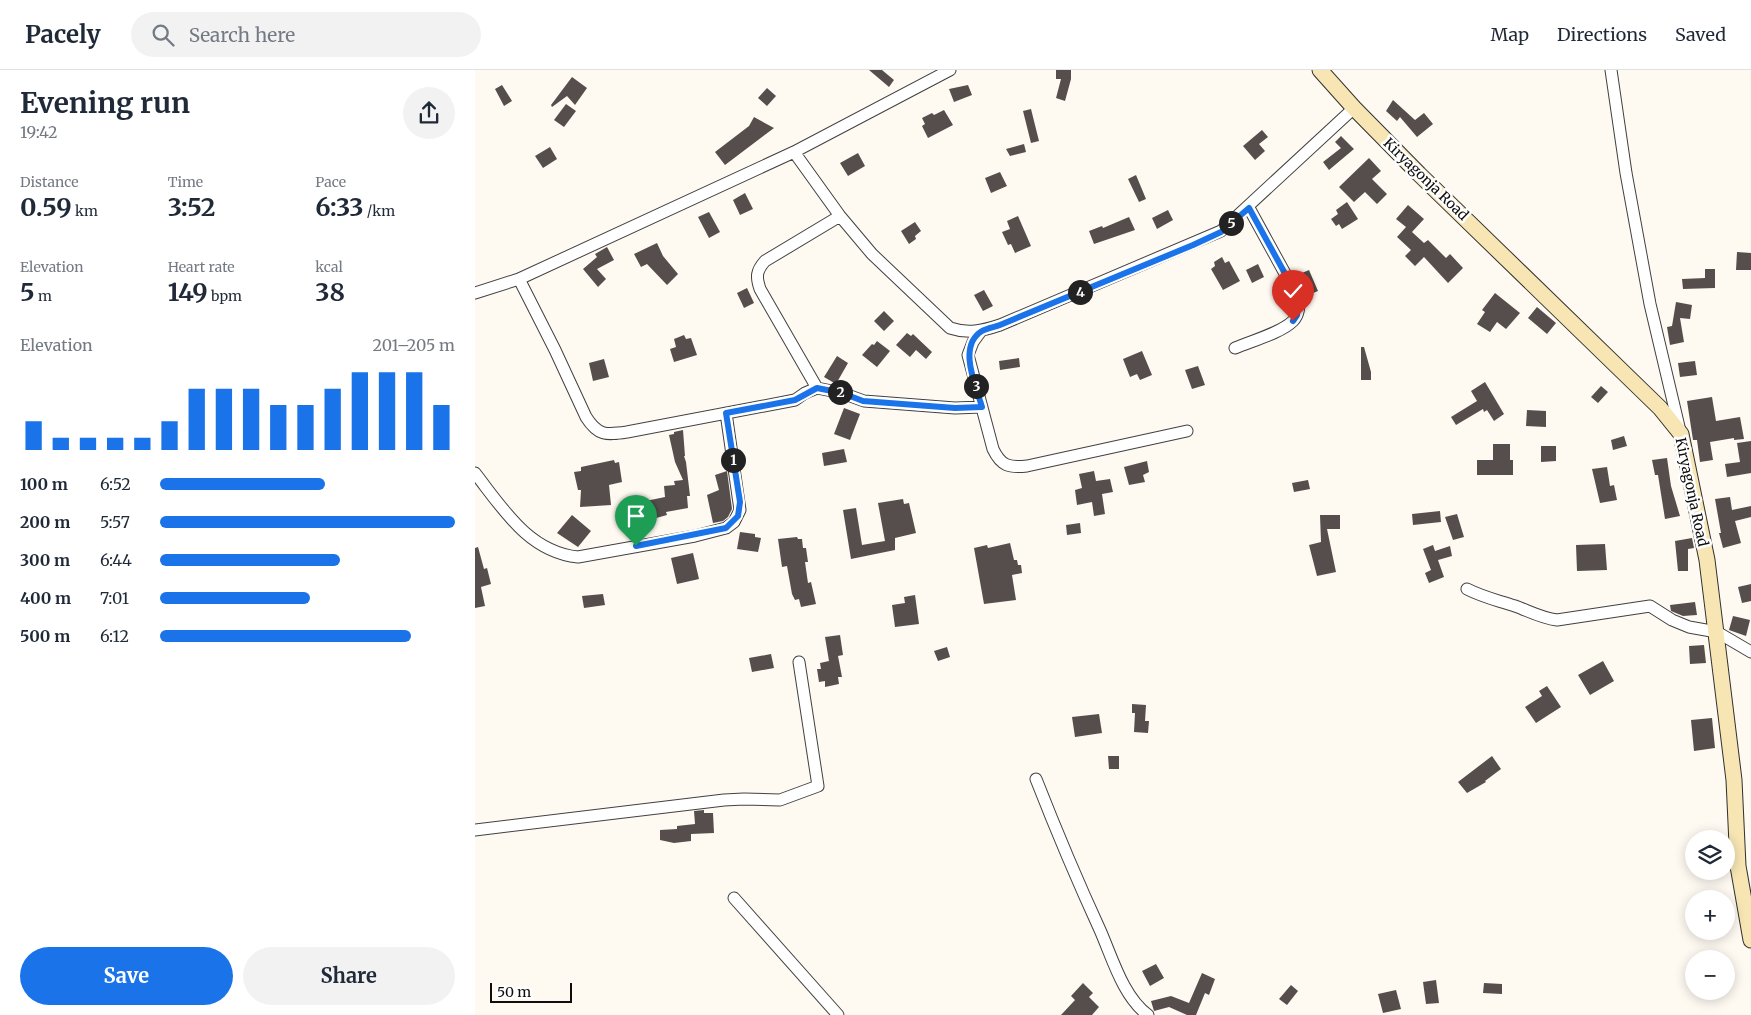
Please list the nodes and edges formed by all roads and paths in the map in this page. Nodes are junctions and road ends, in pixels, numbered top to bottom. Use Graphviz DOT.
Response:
graph roads {
  1 [pos="950,70"];
  2 [pos="1320,70"];
  3 [pos="1611,70"];
  4 [pos="1354,108"];
  5 [pos="794,152"];
  6 [pos="1249,208"];
  7 [pos="840,216"];
  8 [pos="519,279"];
  9 [pos="475,293"];
  10 [pos="981,331"];
  11 [pos="1235,348"];
  12 [pos="817,388"];
  13 [pos="982,407"];
  14 [pos="726,413"];
  15 [pos="1187,431"];
  16 [pos="1681,434"];
  17 [pos="475,473"];
  18 [pos="1467,589"];
  19 [pos="1717,632"];
  20 [pos="1751,652"];
  21 [pos="799,662"];
  22 [pos="1036,779"];
  23 [pos="475,830"];
  24 [pos="734,898"];
  25 [pos="1751,940"];
  26 [pos="1144,1013"];
  27 [pos="838,1015"];
  1 -- 5 [label="street"];
  2 -- 4 [label="street, Kiryagonja Road"];
  3 -- 16 [label="street"];
  4 -- 6 [label="street"];
  4 -- 16 [label="street, Kiryagonja Road"];
  5 -- 7 [label="street"];
  5 -- 8 [label="street"];
  6 -- 10 [label="street"];
  6 -- 11 [label="street"];
  7 -- 10 [label="street"];
  7 -- 12 [label="street"];
  8 -- 9 [label="street"];
  8 -- 14 [label="street"];
  10 -- 13 [label="street"];
  12 -- 13 [label="street"];
  12 -- 14 [label="street"];
  13 -- 15 [label="street"];
  14 -- 17 [label="street"];
  16 -- 19 [label="street, Kiryagonja Road"];
  18 -- 19 [label="street"];
  19 -- 20 [label="street"];
  19 -- 25 [label="street, Kiryagonja Road"];
  21 -- 23 [label="street"];
  22 -- 26 [label="street"];
  24 -- 27 [label="street"];
}
